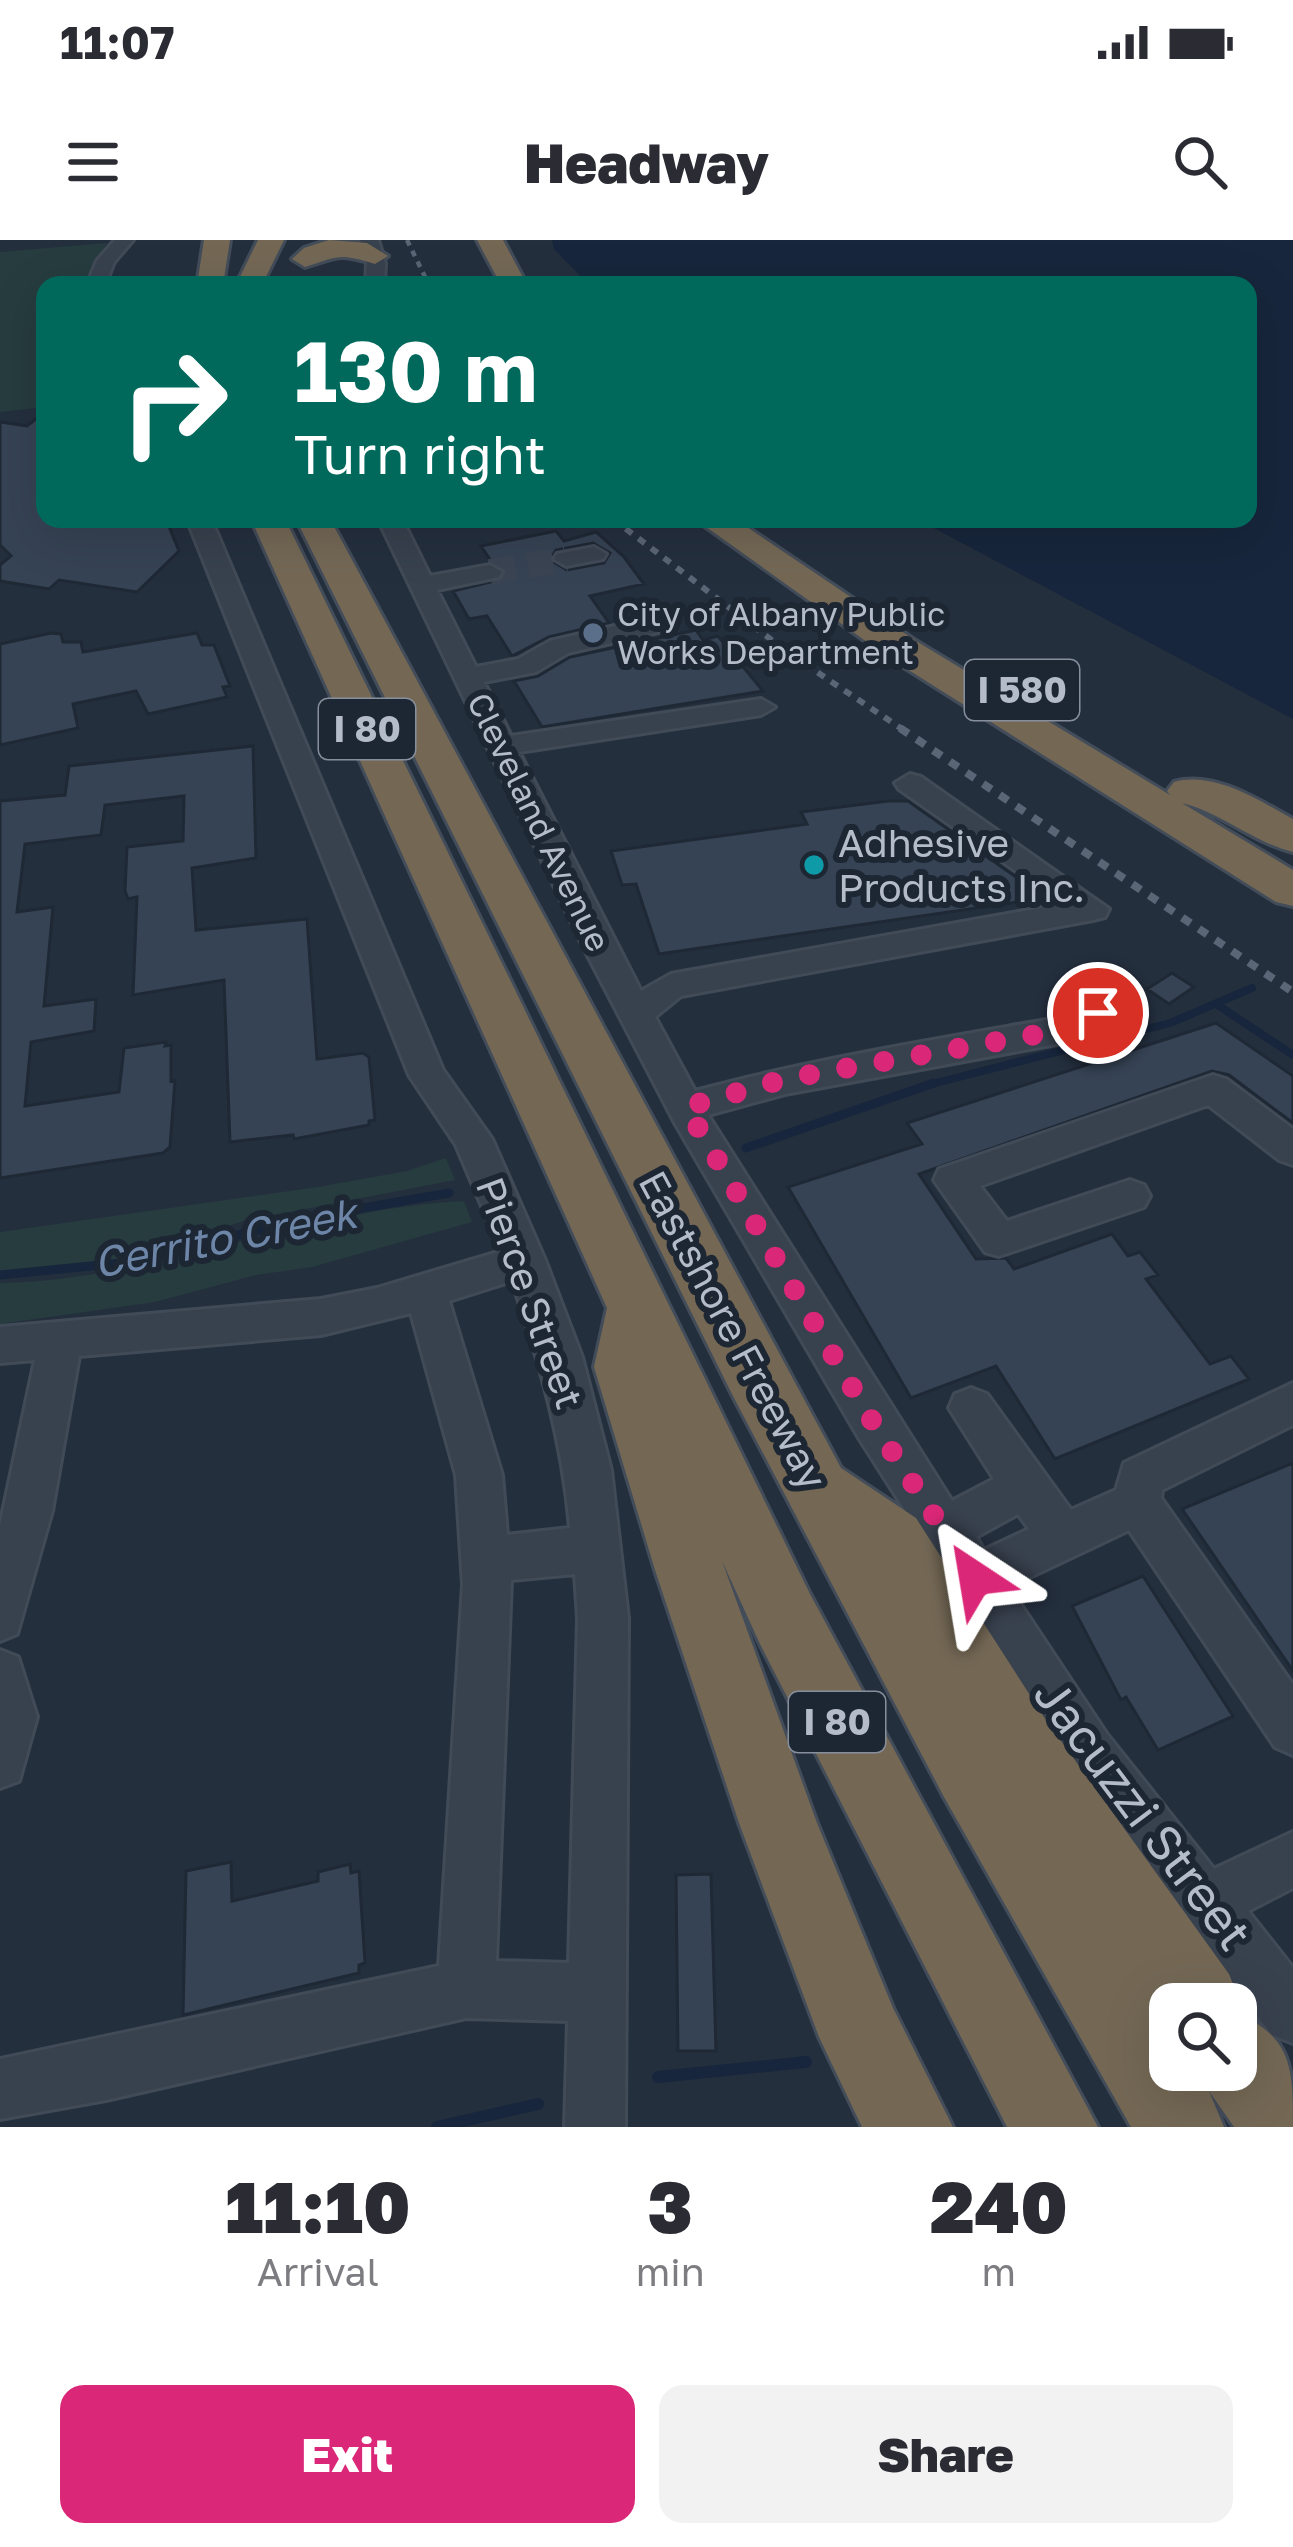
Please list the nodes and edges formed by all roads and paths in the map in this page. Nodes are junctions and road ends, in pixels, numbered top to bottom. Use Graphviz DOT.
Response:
graph roads {
  1 [pos="124,240"];
  2 [pos="217,240"];
  3 [pos="233,240"];
  4 [pos="271,240"];
  5 [pos="334,240"];
  6 [pos="477,244"];
  7 [pos="372,248"];
  8 [pos="301,272"];
  9 [pos="100,276"];
  10 [pos="212,276"];
  11 [pos="215,276"];
  12 [pos="253,276"];
  13 [pos="482,276"];
  14 [pos="506,276"];
  15 [pos="203,528"];
  16 [pos="308,528"];
  17 [pos="308,528"];
  18 [pos="394,528"];
  19 [pos="725,528"];
  20 [pos="769,528"];
  21 [pos="404,549"];
  22 [pos="594,554"];
  23 [pos="566,559"];
  24 [pos="422,585"];
  25 [pos="662,623"];
  26 [pos="468,677"];
  27 [pos="760,707"];
  28 [pos="501,746"];
  29 [pos="910,783"];
  30 [pos="1189,791"];
  31 [pos="1293,838"];
  32 [pos="1293,854"];
  33 [pos="1293,891"];
  34 [pos="1124,998"];
  35 [pos="636,1013"];
  36 [pos="690,1115"];
  37 [pos="1293,1150"];
  38 [pos="1130,1196"];
  39 [pos="525,1260"];
  40 [pos="426,1292"];
  41 [pos="636,1308"];
  42 [pos="61,1340"];
  43 [pos="0,1346"];
  44 [pos="1293,1403"];
  45 [pos="971,1408"];
  46 [pos="814,1482"];
  47 [pos="1026,1486"];
  48 [pos="1137,1503"];
  49 [pos="944,1530"];
  50 [pos="1063,1538"];
  51 [pos="597,1550"];
  52 [pos="486,1565"];
  53 [pos="975,1578"];
  54 [pos="0,1617"];
  55 [pos="0,1675"];
  56 [pos="1293,1729"];
  57 [pos="0,1762"];
  58 [pos="1293,1859"];
  59 [pos="1206,1902"];
  60 [pos="1184,1983"];
  61 [pos="466,1990"];
  62 [pos="597,1993"];
  63 [pos="1293,2014"];
  64 [pos="1257,2085"];
  65 [pos="0,2089"];
  66 [pos="595,2127"];
  67 [pos="909,2127"];
  68 [pos="1054,2127"];
  69 [pos="1180,2127"];
  70 [pos="1288,2127"];
  1 -- 9 [label="street"];
  2 -- 10 [label="highway"];
  3 -- 11 [label="highway"];
  4 -- 12 [label="highway"];
  5 -- 8 [label="highway"];
  6 -- 13 [label="highway"];
  6 -- 14 [label="highway"];
  7 -- 8 [label="highway"];
  15 -- 39 [label="street, Pierce Street"];
  16 -- 41 [label="highway, Eastshore Freeway / I 80"];
  17 -- 46 [label="highway, Eastshore Freeway / I 80"];
  18 -- 21 [label="street, Cleveland Avenue"];
  19 -- 33 [label="highway, I 580"];
  20 -- 30 [label="highway, I 580"];
  21 -- 24 [label="street, Cleveland Avenue"];
  21 -- 24 [label="street"];
  22 -- 23 [label="street"];
  24 -- 26 [label="street, Cleveland Avenue"];
  25 -- 26 [label="street"];
  26 -- 28 [label="street, Cleveland Avenue"];
  27 -- 28 [label="street"];
  28 -- 35 [label="street, Cleveland Avenue"];
  29 -- 35 [label="street"];
  30 -- 31 [label="highway"];
  30 -- 32 [label="highway, I 580"];
  34 -- 36 [label="street"];
  35 -- 36 [label="street, Cleveland Avenue"];
  36 -- 49 [label="street, Jacuzzi Street"];
  37 -- 38 [label="street"];
  39 -- 40 [label="street"];
  39 -- 51 [label="street, Pierce Street"];
  40 -- 42 [label="street"];
  40 -- 52 [label="street"];
  41 -- 67 [label="highway"];
  41 -- 68 [label="highway, Eastshore Freeway / I 80"];
  42 -- 43 [label="street"];
  42 -- 54 [label="street"];
  44 -- 48 [label="street"];
  45 -- 47 [label="street"];
  46 -- 60 [label="highway"];
  46 -- 69 [label="highway, Eastshore Freeway / I 80"];
  47 -- 49 [label="street"];
  47 -- 50 [label="street"];
  48 -- 50 [label="street"];
  48 -- 56 [label="street"];
  49 -- 53 [label="street, Jacuzzi Street"];
  50 -- 53 [label="street"];
  51 -- 52 [label="street"];
  51 -- 62 [label="street, Pierce Street"];
  52 -- 61 [label="street"];
  53 -- 59 [label="street, Jacuzzi Street"];
  55 -- 57 [label="street"];
  58 -- 59 [label="street"];
  59 -- 63 [label="street, Jacuzzi Street"];
  61 -- 62 [label="street"];
  61 -- 65 [label="street"];
  62 -- 66 [label="street, Pierce Street"];
  64 -- 70 [label="highway"];
}
